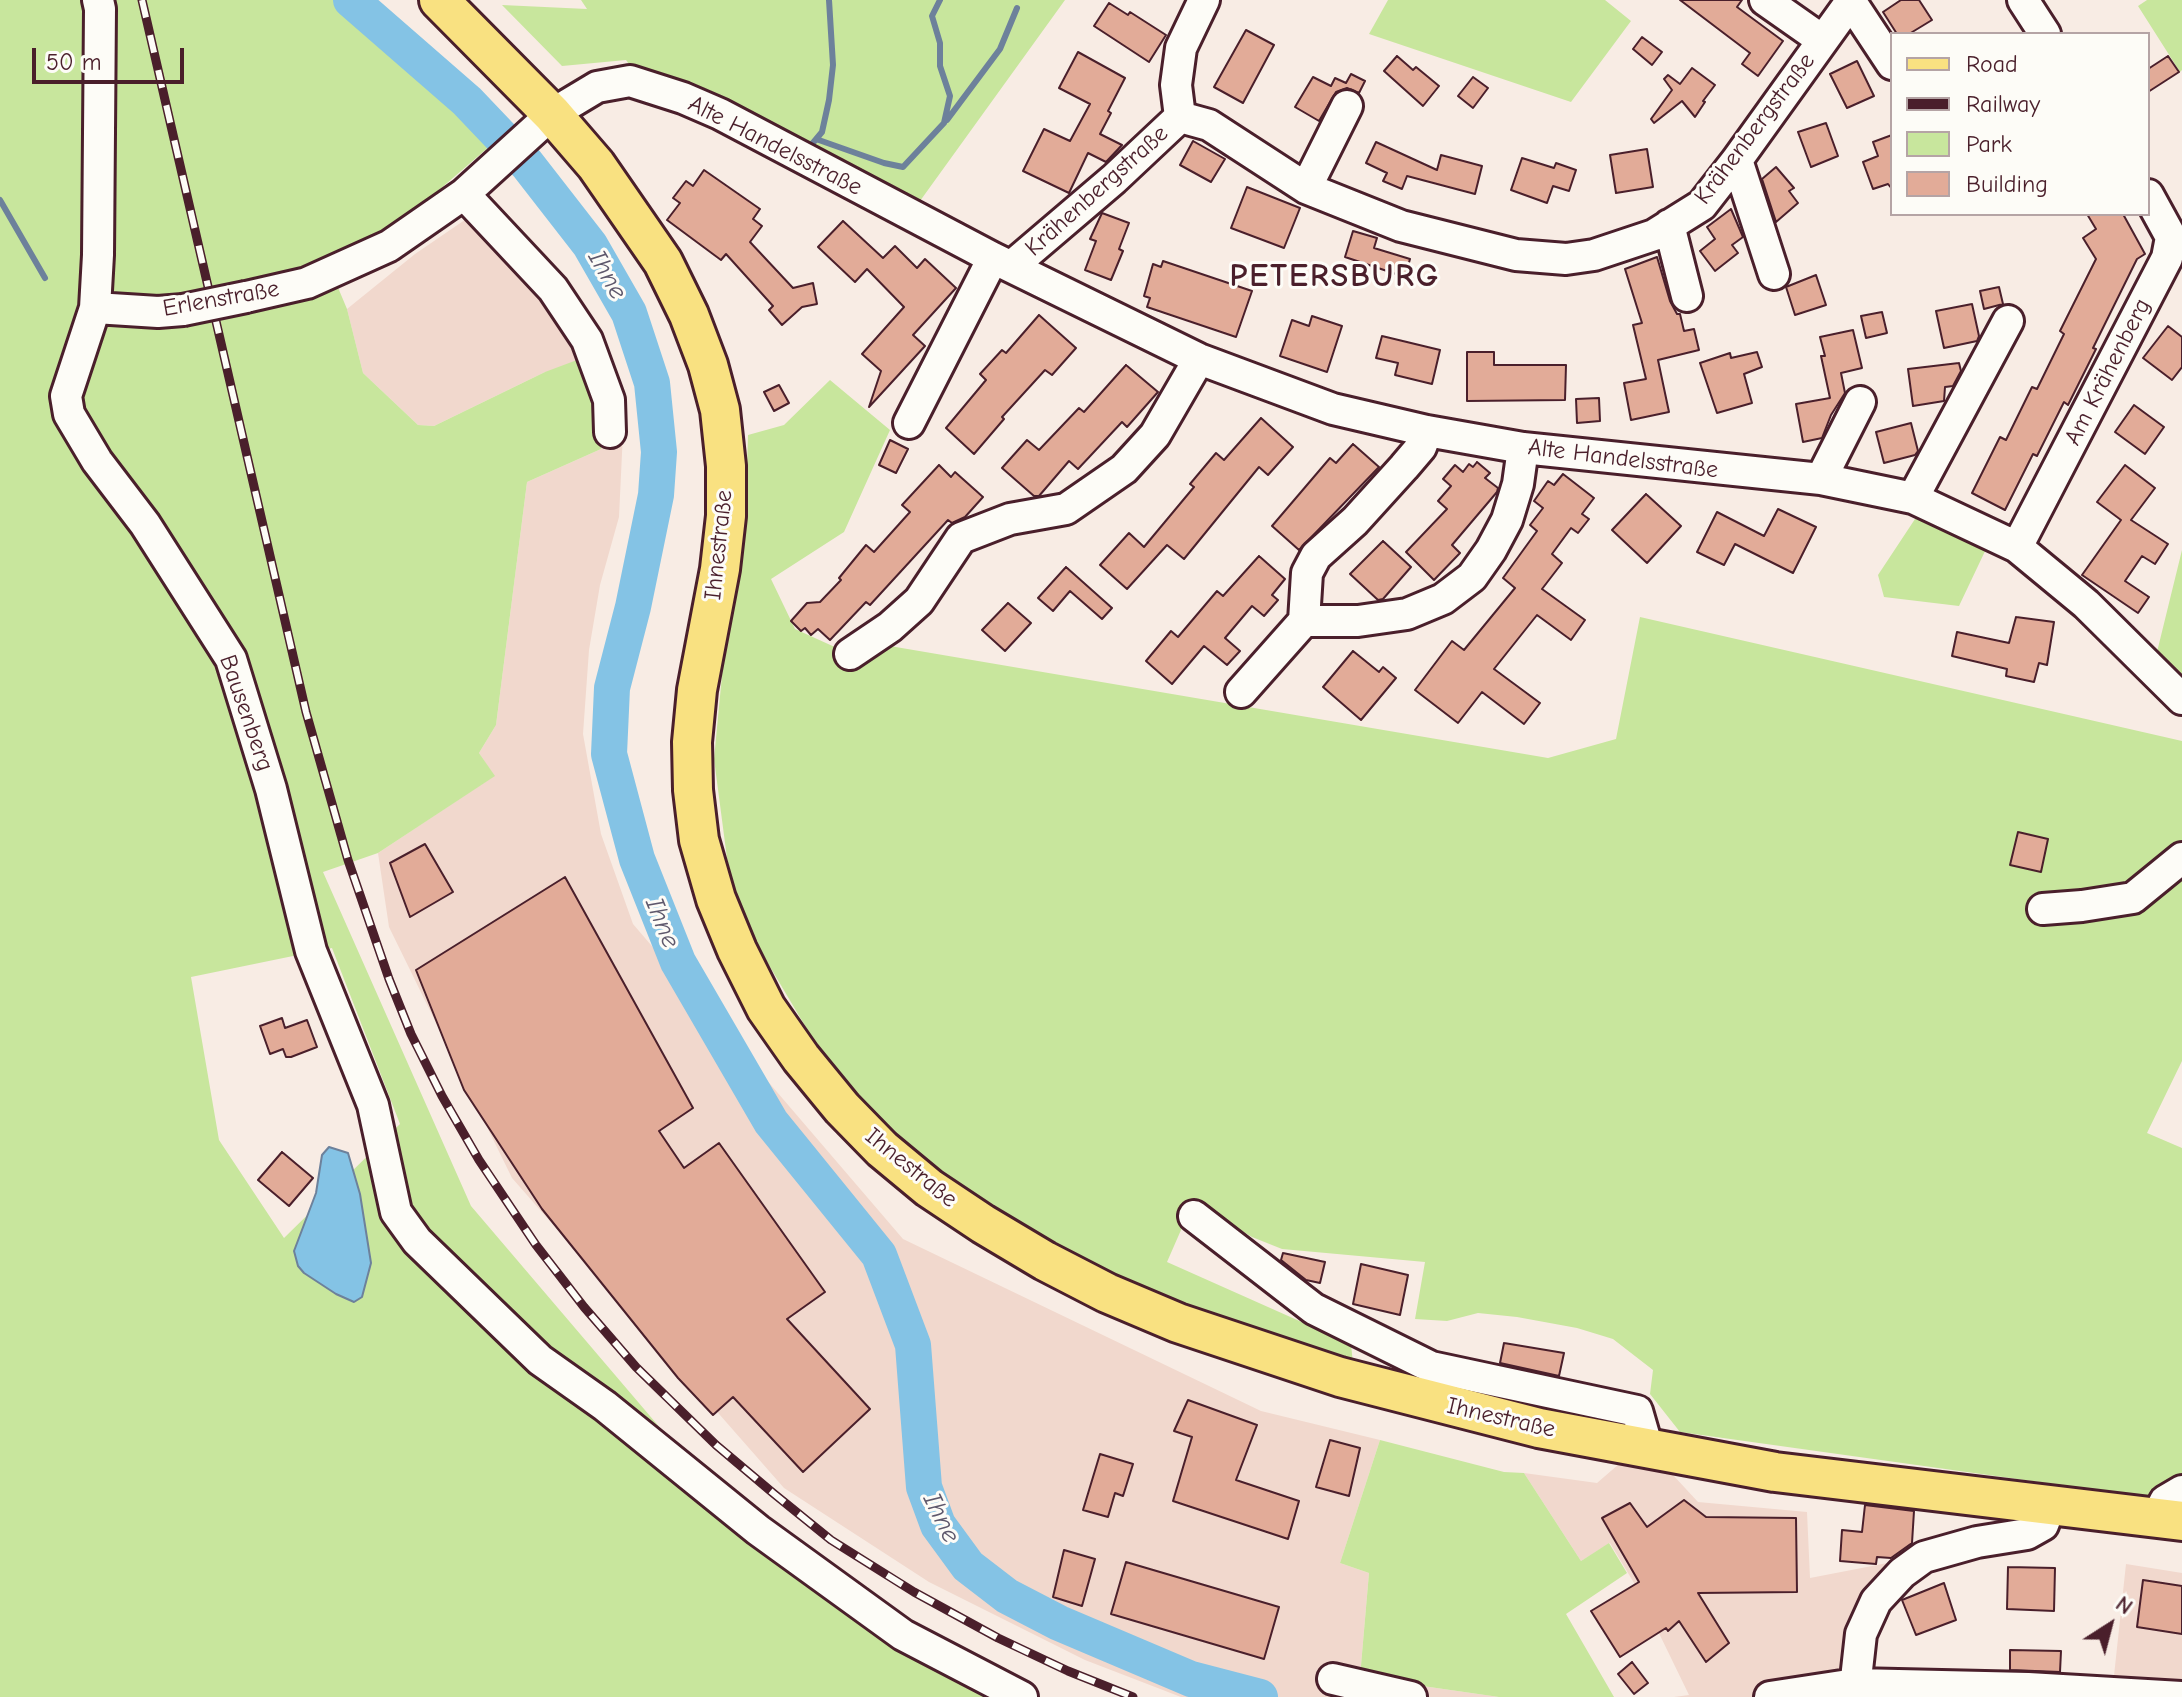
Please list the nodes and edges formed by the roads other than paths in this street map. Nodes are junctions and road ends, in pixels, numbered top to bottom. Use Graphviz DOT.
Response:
graph roads {
  1 [pos="98,0"];
  2 [pos="439,0"];
  3 [pos="1204,0"];
  4 [pos="1765,0"];
  5 [pos="2023,0"];
  6 [pos="1852,1"];
  7 [pos="2044,32"];
  8 [pos="1822,40"];
  9 [pos="1890,61"];
  10 [pos="1347,106"];
  11 [pos="1180,117"];
  12 [pos="545,120"];
  13 [pos="1737,160"];
  14 [pos="1306,188"];
  15 [pos="464,194"];
  16 [pos="2150,199"];
  17 [pos="1669,225"];
  18 [pos="1003,262"];
  19 [pos="1774,274"];
  20 [pos="1687,296"];
  21 [pos="95,308"];
  22 [pos="2008,321"];
  23 [pos="1199,359"];
  24 [pos="1860,402"];
  25 [pos="909,423"];
  26 [pos="1427,431"];
  27 [pos="610,432"];
  28 [pos="1523,448"];
  29 [pos="1821,479"];
  30 [pos="1913,498"];
  31 [pos="2017,547"];
  32 [pos="1304,621"];
  33 [pos="850,654"];
  34 [pos="1241,692"];
  35 [pos="2182,699"];
  36 [pos="2182,858"];
  37 [pos="2043,909"];
  38 [pos="1194,1216"];
  39 [pos="1428,1383"];
  40 [pos="2051,1504"];
  41 [pos="2174,1510"];
  42 [pos="1333,1679"];
  43 [pos="1854,1690"];
  44 [pos="1022,1697"];
  45 [pos="1411,1697"];
  46 [pos="1770,1697"];
  47 [pos="2182,1697"];
  1 -- 21 [label="street"];
  2 -- 12 [label="main road, Ihnestraße"];
  3 -- 11 [label="street"];
  4 -- 8 [label="street"];
  5 -- 7 [label="street"];
  6 -- 8 [label="street, Krähenbergstraße"];
  6 -- 9 [label="street"];
  8 -- 13 [label="street, Krähenbergstraße"];
  10 -- 14 [label="street"];
  11 -- 14 [label="street, Krähenbergstraße"];
  11 -- 18 [label="street, Krähenbergstraße"];
  12 -- 15 [label="street, Erlenstraße"];
  12 -- 18 [label="street, Alte Handelsstraße"];
  12 -- 39 [label="main road, Ihnestraße"];
  13 -- 17 [label="street, Krähenbergstraße"];
  13 -- 19 [label="street"];
  14 -- 17 [label="street, Krähenbergstraße"];
  15 -- 21 [label="street, Erlenstraße, bridge"];
  15 -- 27 [label="street"];
  16 -- 31 [label="street, Am Krähenberg"];
  17 -- 20 [label="street"];
  18 -- 23 [label="street, Alte Handelsstraße"];
  18 -- 25 [label="street"];
  21 -- 44 [label="street, Bausenberg"];
  22 -- 30 [label="street"];
  23 -- 26 [label="street, Alte Handelsstraße"];
  23 -- 33 [label="street"];
  24 -- 29 [label="street"];
  26 -- 28 [label="street, Alte Handelsstraße"];
  26 -- 32 [label="street"];
  28 -- 29 [label="street, Alte Handelsstraße"];
  28 -- 32 [label="street"];
  29 -- 30 [label="street, Alte Handelsstraße"];
  30 -- 31 [label="street, Alte Handelsstraße"];
  31 -- 35 [label="street, Alte Handelsstraße"];
  32 -- 34 [label="street"];
  36 -- 37 [label="street"];
  38 -- 39 [label="street"];
  39 -- 40 [label="main road, Ihnestraße"];
  40 -- 41 [label="main road, Ihnestraße"];
  40 -- 43 [label="street"];
  42 -- 45 [label="street"];
  43 -- 46 [label="street"];
  43 -- 47 [label="street"];
}
